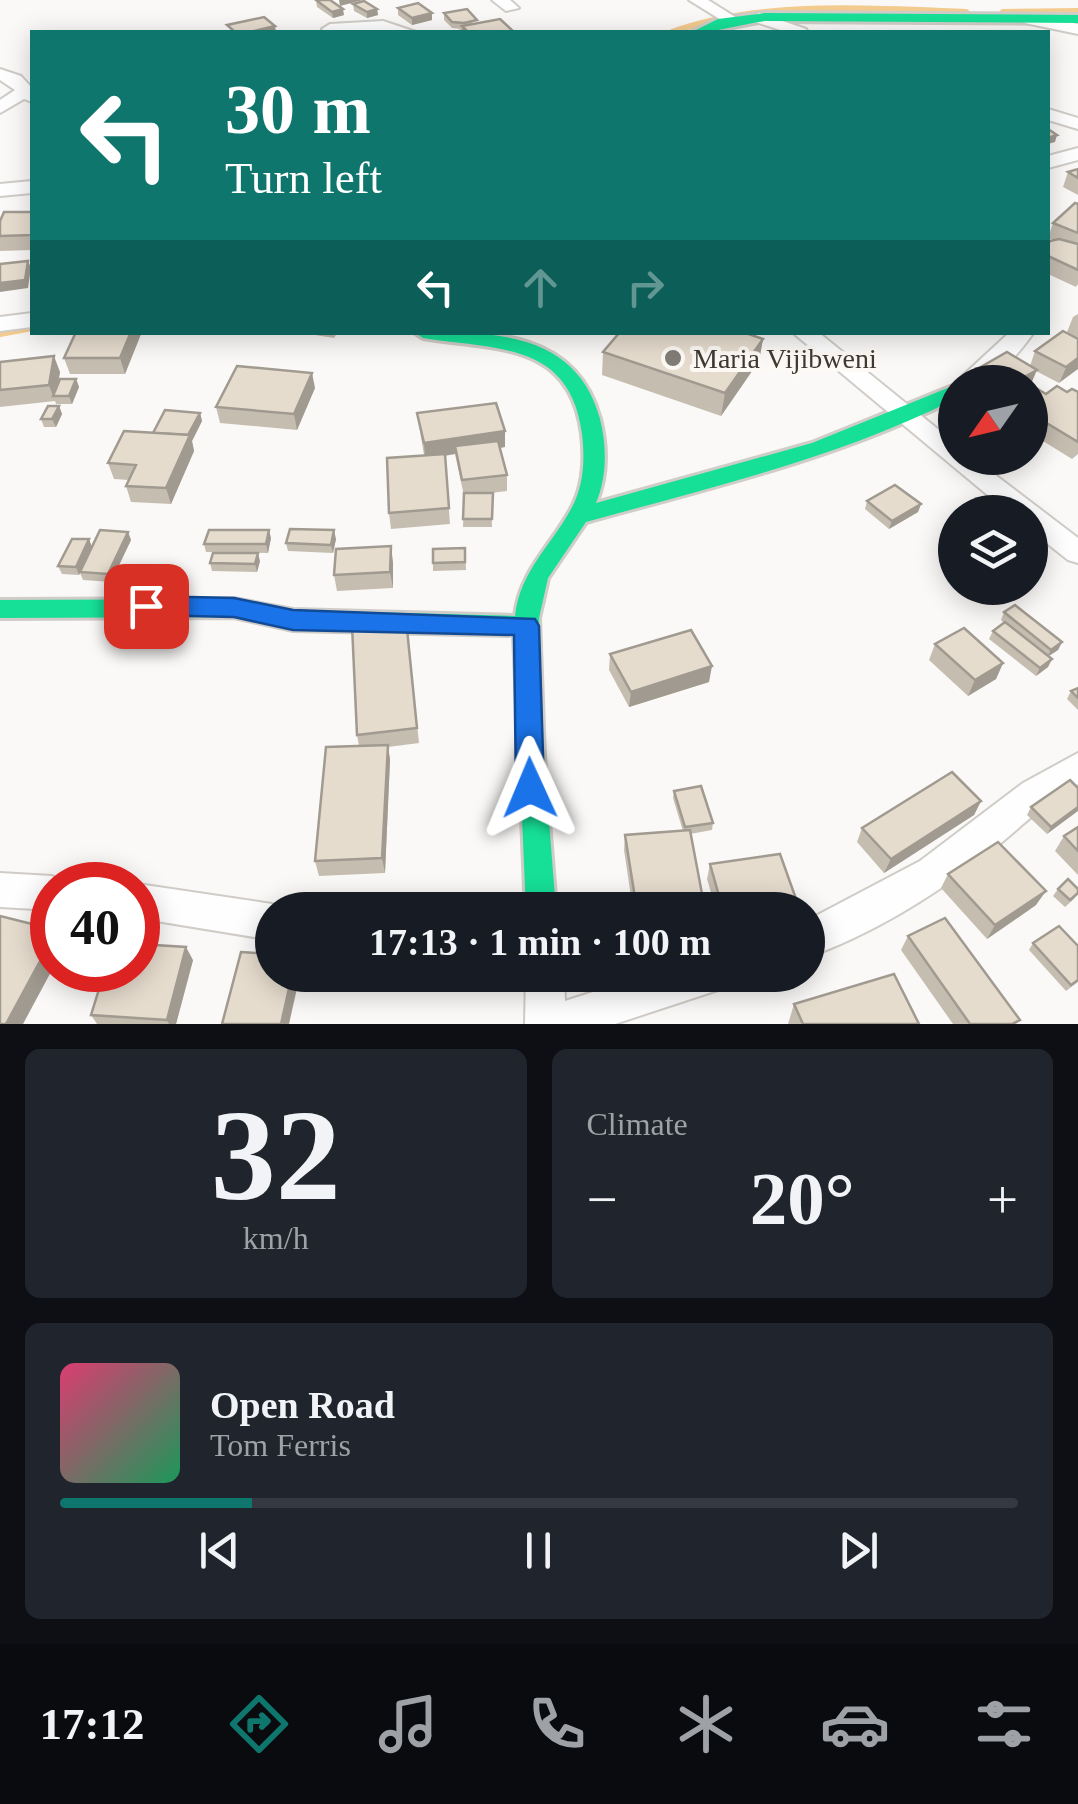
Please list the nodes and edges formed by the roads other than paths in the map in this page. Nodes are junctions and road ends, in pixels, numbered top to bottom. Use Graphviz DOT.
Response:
graph roads {
  1 [pos="697,0"];
  2 [pos="748,15"];
  3 [pos="1078,19"];
  4 [pos="1031,20"];
  5 [pos="330,29"];
  6 [pos="1078,29"];
  7 [pos="400,30"];
  8 [pos="705,30"];
  9 [pos="794,30"];
  10 [pos="0,74"];
  11 [pos="29,94"];
  12 [pos="0,108"];
  13 [pos="1050,115"];
  14 [pos="1078,124"];
  15 [pos="1078,154"];
  16 [pos="1050,161"];
  17 [pos="30,187"];
  18 [pos="0,190"];
  19 [pos="30,320"];
  20 [pos="0,324"];
  21 [pos="440,335"];
  22 [pos="807,335"];
  23 [pos="1021,335"];
  24 [pos="991,365"];
  25 [pos="938,400"];
  26 [pos="904,418"];
  27 [pos="938,444"];
  28 [pos="978,475"];
  29 [pos="1004,495"];
  30 [pos="582,515"];
  31 [pos="1048,530"];
  32 [pos="1078,553"];
  33 [pos="0,609"];
  34 [pos="526,626"];
  35 [pos="1078,768"];
  36 [pos="0,890"];
  37 [pos="30,892"];
  38 [pos="539,892"];
  39 [pos="160,904"];
  40 [pos="255,919"];
  41 [pos="825,932"];
  42 [pos="545,992"];
  43 [pos="654,992"];
  44 [pos="545,1024"];
  45 [pos="554,1024"];
  1 -- 2 [label="street"];
  2 -- 4 [label="street"];
  2 -- 8 [label="street"];
  2 -- 9 [label="street"];
  3 -- 4 [label="street"];
  4 -- 6 [label="street"];
  5 -- 7 [label="street"];
  10 -- 11 [label="street"];
  11 -- 12 [label="street"];
  13 -- 14 [label="street"];
  15 -- 16 [label="street"];
  17 -- 18 [label="street"];
  19 -- 20 [label="street"];
  21 -- 30 [label="street"];
  22 -- 26 [label="street"];
  23 -- 24 [label="street"];
  25 -- 26 [label="street"];
  26 -- 27 [label="street"];
  26 -- 30 [label="street"];
  28 -- 29 [label="street"];
  30 -- 34 [label="street"];
  31 -- 32 [label="street"];
  33 -- 34 [label="street"];
  34 -- 38 [label="street"];
  35 -- 41 [label="street"];
  36 -- 37 [label="street"];
  39 -- 40 [label="street"];
  42 -- 44 [label="street"];
  43 -- 45 [label="street"];
}
